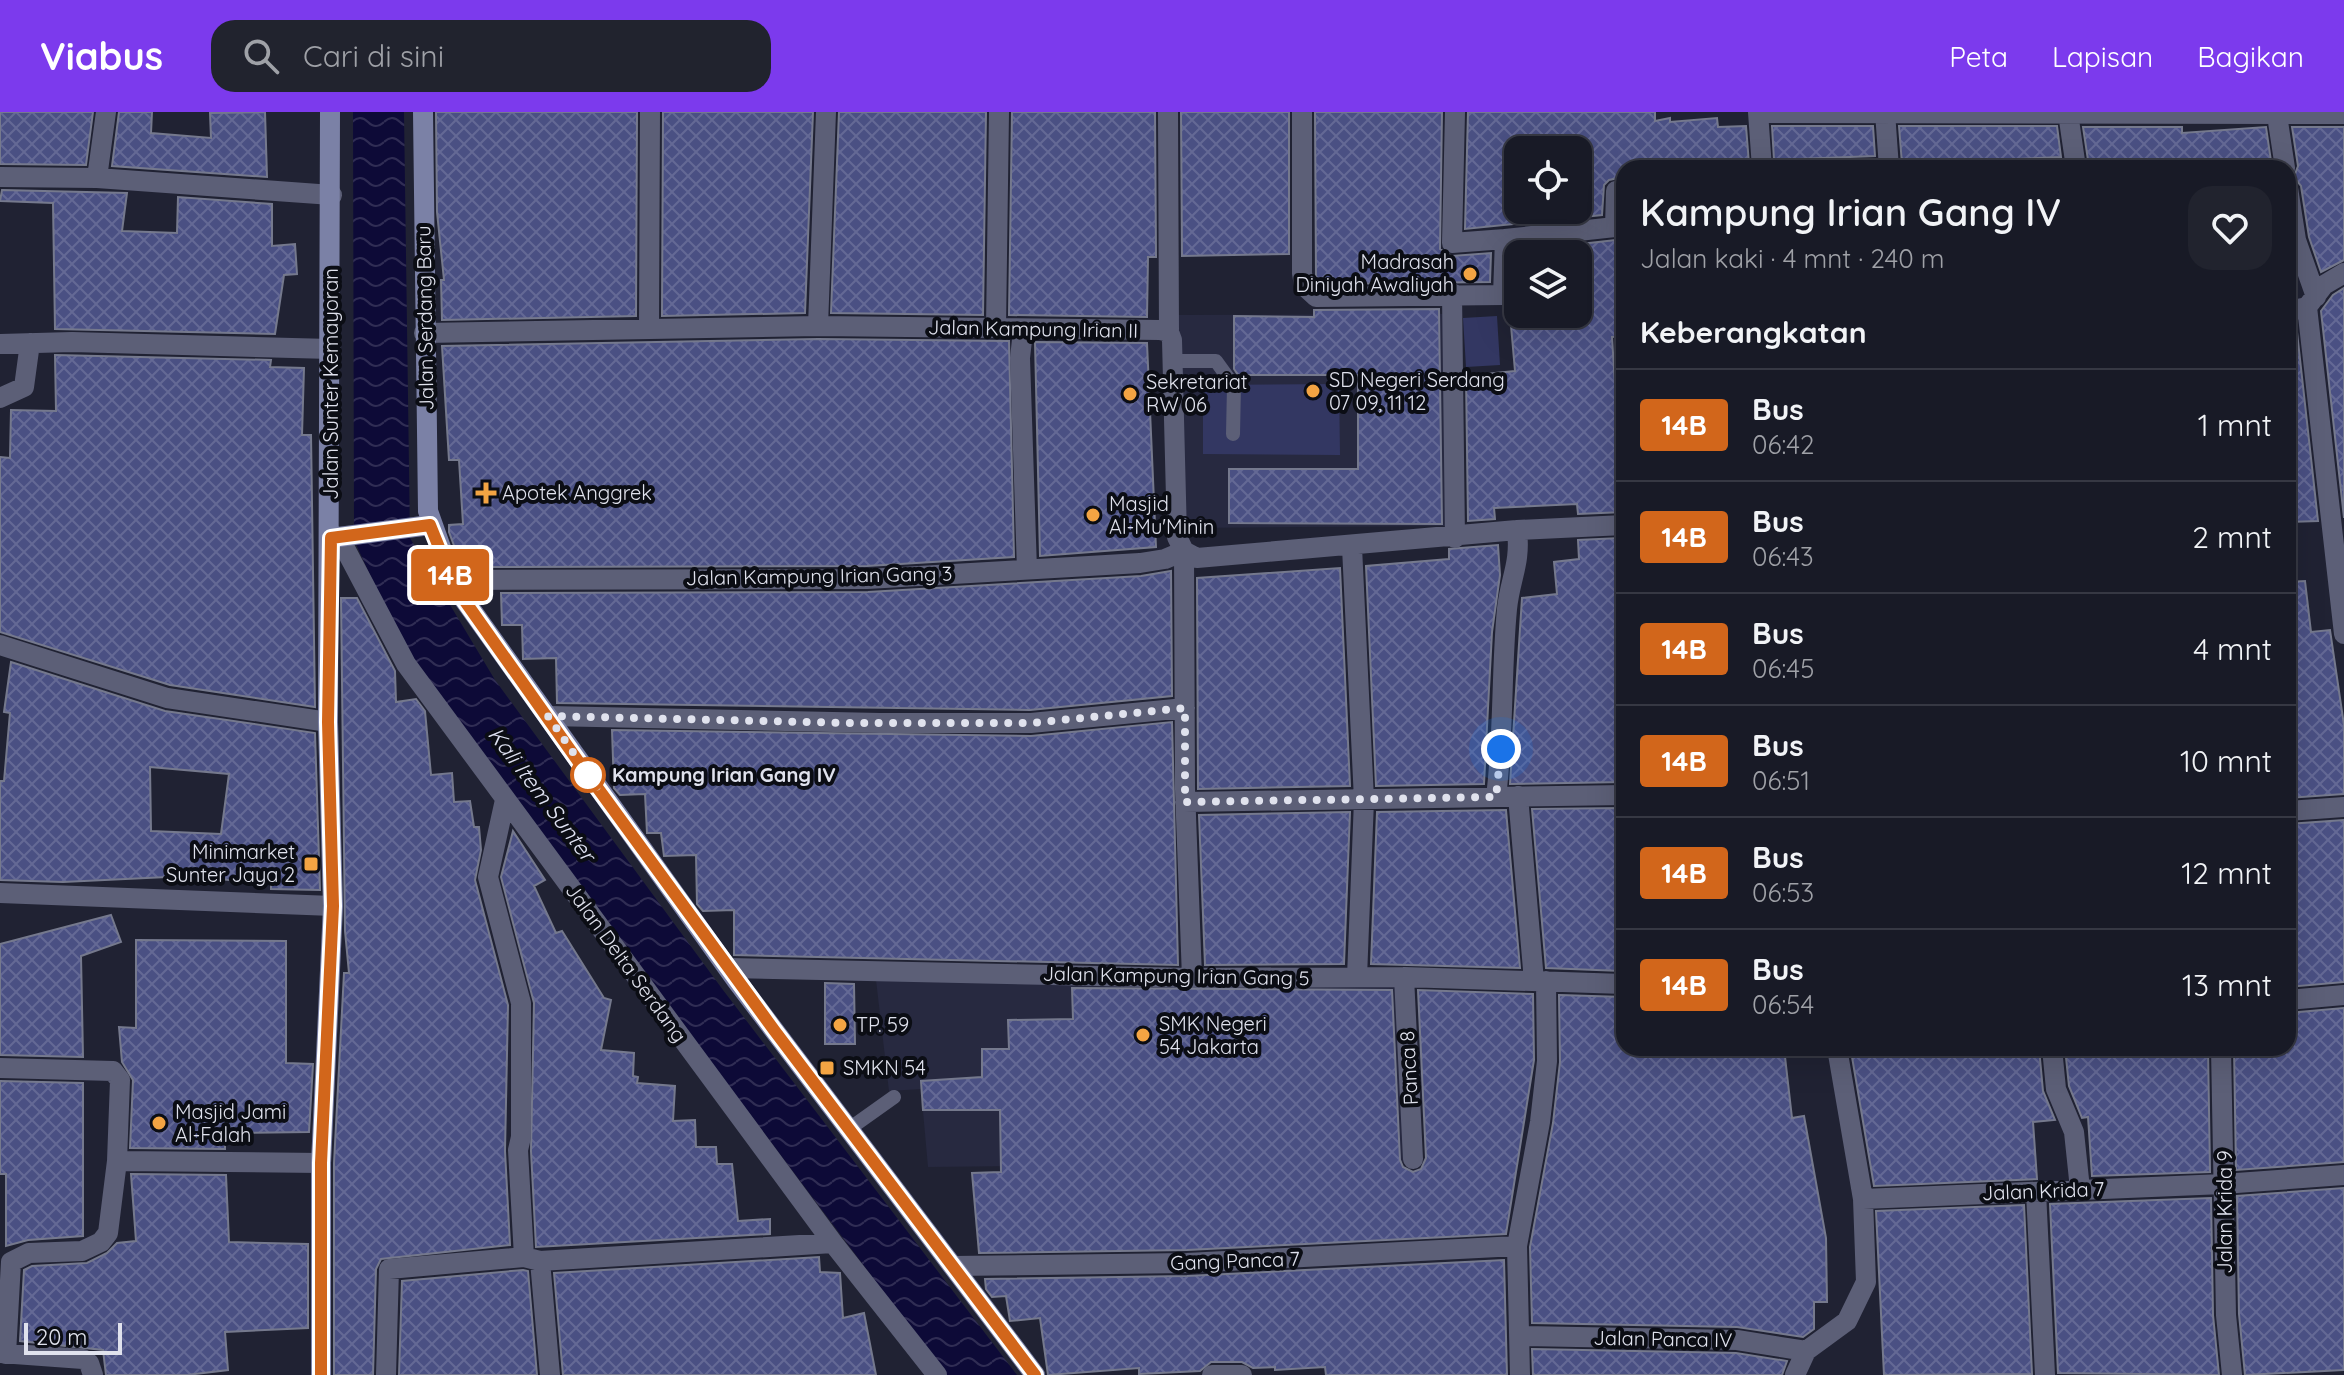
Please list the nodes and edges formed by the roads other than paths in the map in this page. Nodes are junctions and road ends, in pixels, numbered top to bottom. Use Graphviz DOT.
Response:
graph roads {
  1 [pos="106,112"];
  2 [pos="330,112"];
  3 [pos="423,112"];
  4 [pos="650,112"];
  5 [pos="826,112"];
  6 [pos="999,112"];
  7 [pos="1168,112"];
  8 [pos="1302,112"];
  9 [pos="1455,112"];
  10 [pos="1882,112"];
  11 [pos="2028,112"];
  12 [pos="2184,112"];
  13 [pos="1758,113"];
  14 [pos="2068,113"];
  15 [pos="2344,114"];
  16 [pos="2277,115"];
  17 [pos="1761,160"];
  18 [pos="1888,160"];
  19 [pos="2075,160"];
  20 [pos="2284,160"];
  21 [pos="0,177"];
  22 [pos="97,178"];
  23 [pos="1616,191"];
  24 [pos="332,195"];
  25 [pos="1505,239"];
  26 [pos="2296,240"];
  27 [pos="2344,273"];
  28 [pos="1452,293"];
  29 [pos="2304,305"];
  30 [pos="818,326"];
  31 [pos="996,328"];
  32 [pos="649,329"];
  33 [pos="1023,331"];
  34 [pos="1169,332"];
  35 [pos="424,333"];
  36 [pos="30,343"];
  37 [pos="0,344"];
  38 [pos="331,349"];
  39 [pos="1173,361"];
  40 [pos="0,398"];
  41 [pos="1233,434"];
  42 [pos="427,525"];
  43 [pos="1616,525"];
  44 [pos="1517,530"];
  45 [pos="338,537"];
  46 [pos="1455,538"];
  47 [pos="1352,547"];
  48 [pos="1184,551"];
  49 [pos="1027,570"];
  50 [pos="452,580"];
  51 [pos="2344,626"];
  52 [pos="2344,634"];
  53 [pos="0,645"];
  54 [pos="1185,708"];
  55 [pos="548,716"];
  56 [pos="328,722"];
  57 [pos="1616,795"];
  58 [pos="1518,796"];
  59 [pos="1496,797"];
  60 [pos="505,800"];
  61 [pos="1364,800"];
  62 [pos="1185,802"];
  63 [pos="2344,807"];
  64 [pos="2296,810"];
  65 [pos="0,893"];
  66 [pos="333,906"];
  67 [pos="732,973"];
  68 [pos="1357,977"];
  69 [pos="1404,977"];
  70 [pos="1192,978"];
  71 [pos="1540,981"];
  72 [pos="1616,984"];
  73 [pos="2344,995"];
  74 [pos="2296,999"];
  75 [pos="1838,1056"];
  76 [pos="2053,1056"];
  77 [pos="2221,1056"];
  78 [pos="0,1068"];
  79 [pos="894,1097"];
  80 [pos="849,1129"];
  81 [pos="1413,1159"];
  82 [pos="117,1161"];
  83 [pos="321,1163"];
  84 [pos="2344,1175"];
  85 [pos="2223,1184"];
  86 [pos="2080,1189"];
  87 [pos="2036,1192"];
  88 [pos="1863,1199"];
  89 [pos="833,1243"];
  90 [pos="1517,1246"];
  91 [pos="532,1259"];
  92 [pos="953,1266"];
  93 [pos="1519,1336"];
  94 [pos="1806,1351"];
  95 [pos="3,1354"];
  96 [pos="93,1375"];
  97 [pos="321,1375"];
  98 [pos="386,1375"];
  99 [pos="550,1375"];
  100 [pos="937,1375"];
  101 [pos="1035,1375"];
  102 [pos="1212,1375"];
  103 [pos="1242,1375"];
  104 [pos="1520,1375"];
  105 [pos="1795,1375"];
  106 [pos="2045,1375"];
  107 [pos="2232,1375"];
  1 -- 22 [label="street"];
  2 -- 24 [label="main road, Jalan Sunter Kemayoran"];
  3 -- 35 [label="main road, Jalan Serdang Baru"];
  4 -- 32 [label="street"];
  5 -- 30 [label="street"];
  6 -- 31 [label="street"];
  7 -- 34 [label="street"];
  8 -- 28 [label="street"];
  9 -- 25 [label="street"];
  10 -- 11 [label="street"];
  10 -- 13 [label="street"];
  10 -- 18 [label="street"];
  11 -- 14 [label="street"];
  12 -- 14 [label="street"];
  12 -- 16 [label="street"];
  13 -- 17 [label="street"];
  14 -- 19 [label="street"];
  15 -- 16 [label="street"];
  16 -- 20 [label="street"];
  21 -- 22 [label="street"];
  22 -- 24 [label="street"];
  23 -- 25 [label="street"];
  24 -- 38 [label="main road, Jalan Sunter Kemayoran"];
  25 -- 28 [label="street"];
  26 -- 29 [label="street"];
  27 -- 29 [label="street"];
  28 -- 46 [label="street"];
  29 -- 51 [label="street"];
  30 -- 31 [label="street, Jalan Kampung Irian II"];
  30 -- 32 [label="street, Jalan Kampung Irian II"];
  31 -- 33 [label="street, Jalan Kampung Irian II"];
  32 -- 35 [label="street, Jalan Kampung Irian II"];
  33 -- 34 [label="street, Jalan Kampung Irian II"];
  33 -- 49 [label="street"];
  34 -- 39 [label="street"];
  35 -- 42 [label="main road, Jalan Serdang Baru"];
  36 -- 37 [label="street"];
  36 -- 38 [label="street"];
  36 -- 40 [label="street"];
  38 -- 45 [label="main road, Jalan Sunter Kemayoran"];
  39 -- 41 [label="lane"];
  39 -- 48 [label="street"];
  42 -- 45 [label="main road"];
  42 -- 50 [label="main road"];
  43 -- 44 [label="street"];
  44 -- 46 [label="street"];
  44 -- 59 [label="street"];
  45 -- 56 [label="main road, Jalan Sunter Kemayoran"];
  45 -- 60 [label="street, Jalan Delta Serdang"];
  46 -- 47 [label="street"];
  47 -- 48 [label="street"];
  47 -- 61 [label="street"];
  48 -- 49 [label="street, Jalan Kampung Irian Gang 3"];
  48 -- 54 [label="street"];
  49 -- 50 [label="street, Jalan Kampung Irian Gang 3"];
  50 -- 55 [label="main road"];
  51 -- 52 [label="street"];
  53 -- 56 [label="street"];
  54 -- 55 [label="street"];
  54 -- 62 [label="street"];
  55 -- 67 [label="main road"];
  56 -- 66 [label="main road, Jalan Sunter Kemayoran"];
  57 -- 58 [label="street"];
  58 -- 59 [label="street"];
  58 -- 71 [label="street"];
  59 -- 61 [label="street"];
  60 -- 89 [label="street, Jalan Delta Serdang"];
  60 -- 91 [label="street"];
  61 -- 62 [label="street"];
  61 -- 68 [label="street"];
  62 -- 70 [label="street"];
  63 -- 64 [label="street"];
  65 -- 66 [label="street"];
  66 -- 83 [label="main road, Jalan Sunter Kemayoran"];
  67 -- 70 [label="street, Jalan Kampung Irian Gang 5"];
  67 -- 80 [label="main road"];
  68 -- 69 [label="street, Jalan Kampung Irian Gang 5"];
  68 -- 70 [label="street, Jalan Kampung Irian Gang 5"];
  69 -- 71 [label="street, Jalan Kampung Irian Gang 5"];
  69 -- 81 [label="street, Panca 8"];
  71 -- 72 [label="street, Jalan Kampung Irian Gang 5"];
  71 -- 90 [label="street"];
  73 -- 74 [label="street"];
  75 -- 88 [label="street"];
  76 -- 86 [label="street"];
  77 -- 85 [label="street, Jalan Krida 9"];
  78 -- 82 [label="street"];
  79 -- 80 [label="lane"];
  80 -- 92 [label="main road"];
  82 -- 83 [label="street"];
  82 -- 95 [label="street"];
  83 -- 97 [label="main road, Jalan Sunter Kemayoran"];
  84 -- 85 [label="street, Jalan Krida 7"];
  85 -- 86 [label="street, Jalan Krida 7"];
  85 -- 107 [label="street, Jalan Krida 9"];
  86 -- 87 [label="street, Jalan Krida 7"];
  87 -- 88 [label="street, Jalan Krida 7"];
  87 -- 106 [label="street"];
  88 -- 94 [label="street"];
  89 -- 91 [label="street"];
  89 -- 100 [label="street, Jalan Delta Serdang"];
  90 -- 92 [label="street, Gang Panca 7"];
  90 -- 93 [label="street"];
  91 -- 98 [label="street"];
  91 -- 99 [label="street"];
  92 -- 101 [label="main road"];
  93 -- 94 [label="street, Jalan Panca IV"];
  93 -- 104 [label="street"];
  94 -- 105 [label="street"];
  95 -- 96 [label="street"];
  102 -- 103 [label="street"];
}
